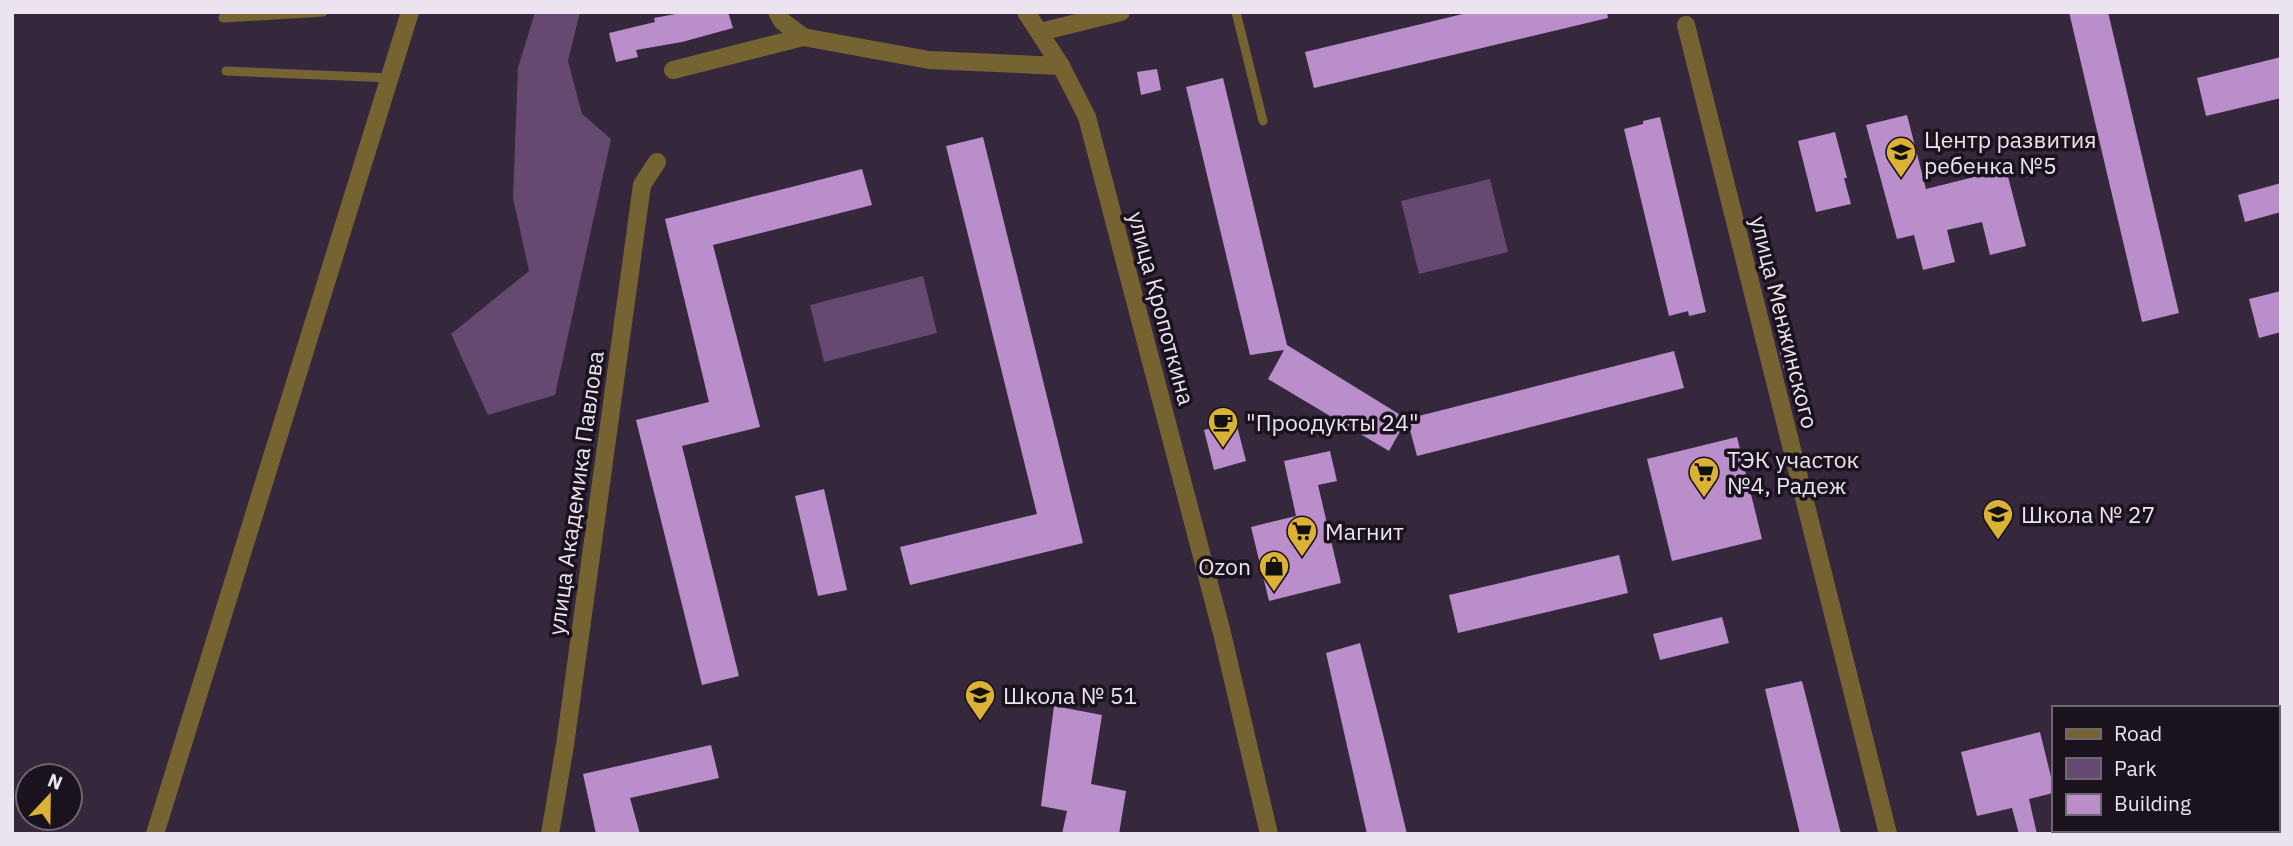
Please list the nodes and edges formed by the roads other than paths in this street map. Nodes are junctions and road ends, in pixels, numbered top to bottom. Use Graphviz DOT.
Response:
graph roads {
  1 [pos="323,12"];
  2 [pos="410,12"];
  3 [pos="777,12"];
  4 [pos="1026,12"];
  5 [pos="1121,12"];
  6 [pos="1236,12"];
  7 [pos="223,18"];
  8 [pos="1686,25"];
  9 [pos="1040,32"];
  10 [pos="803,37"];
  11 [pos="1061,66"];
  12 [pos="673,70"];
  13 [pos="226,71"];
  14 [pos="391,78"];
  15 [pos="1263,121"];
  16 [pos="657,162"];
  17 [pos="155,834"];
  18 [pos="550,834"];
  19 [pos="1269,834"];
  20 [pos="1888,834"];
  1 -- 7 [label="lane"];
  2 -- 14 [label="street"];
  3 -- 10 [label="street"];
  4 -- 9 [label="street, улица Кропоткина"];
  5 -- 9 [label="street"];
  6 -- 15 [label="lane"];
  8 -- 20 [label="street, улица Менжинского"];
  9 -- 11 [label="street, улица Кропоткина"];
  10 -- 11 [label="street"];
  10 -- 12 [label="street"];
  11 -- 19 [label="street, улица Кропоткина"];
  13 -- 14 [label="lane"];
  14 -- 17 [label="street"];
  16 -- 18 [label="street, улица Академика Павлова"];
}
